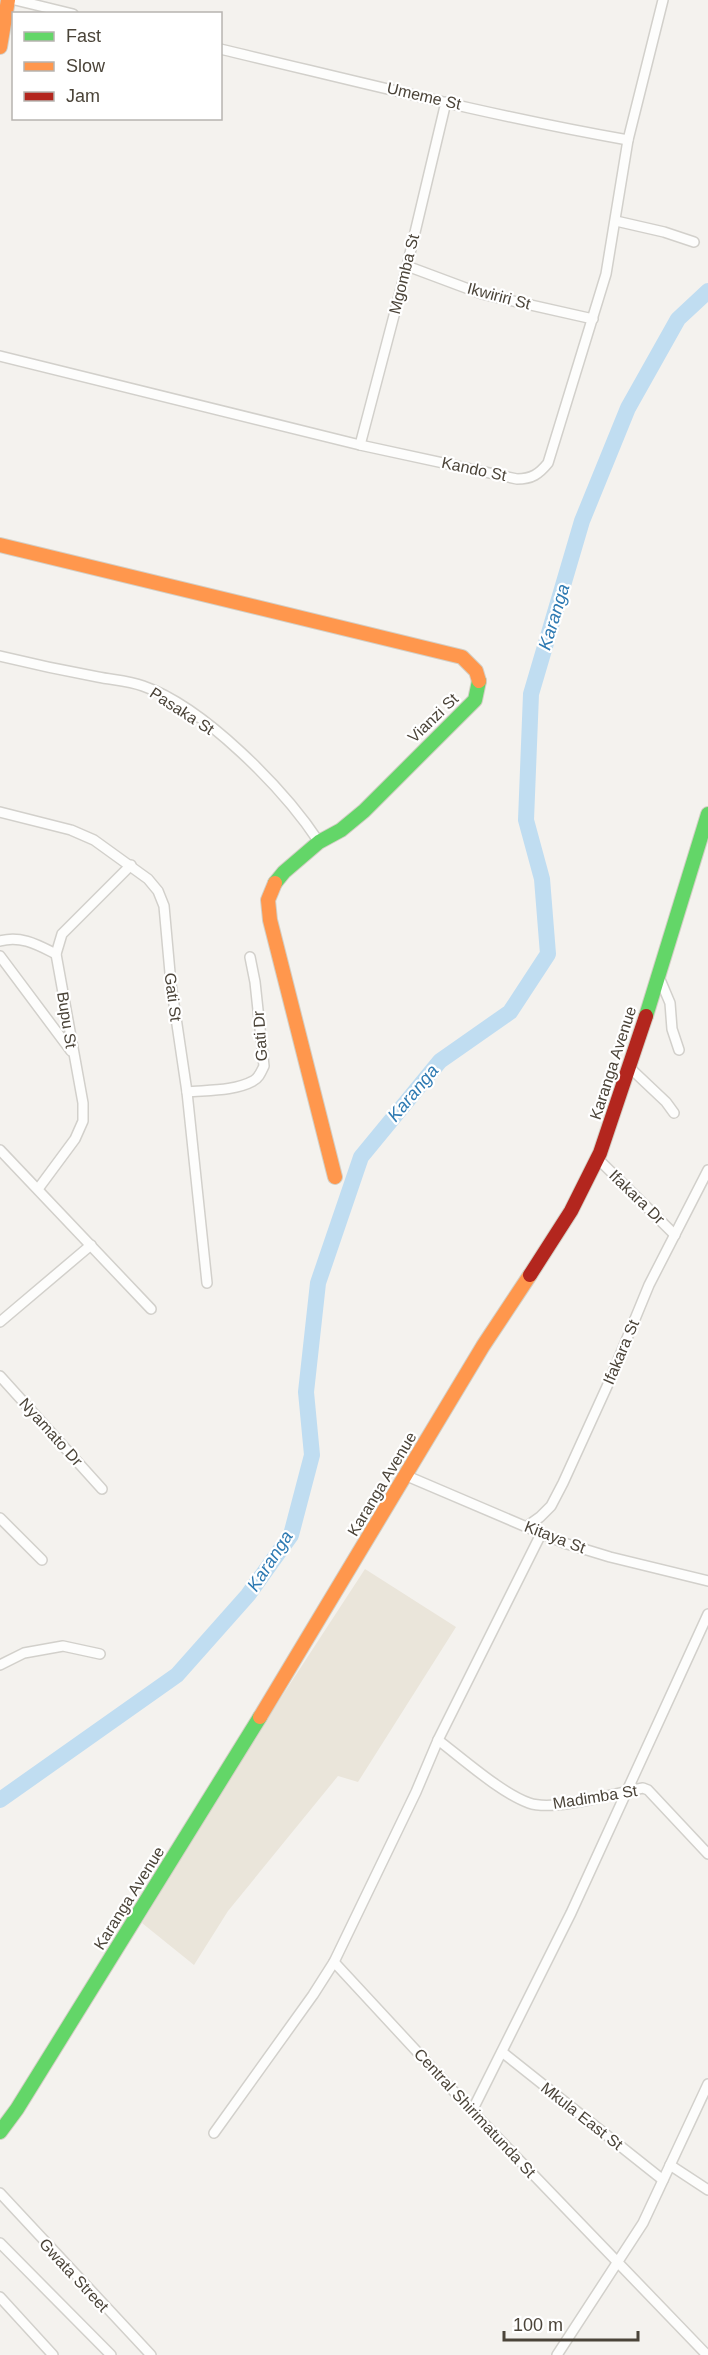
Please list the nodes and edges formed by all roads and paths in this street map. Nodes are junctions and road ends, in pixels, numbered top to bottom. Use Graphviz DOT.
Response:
graph roads {
  1 [pos="8,0"];
  2 [pos="15,0"];
  3 [pos="663,0"];
  4 [pos="65,12"];
  5 [pos="0,47"];
  6 [pos="222,48"];
  7 [pos="446,102"];
  8 [pos="628,140"];
  9 [pos="616,221"];
  10 [pos="694,242"];
  11 [pos="407,266"];
  12 [pos="593,319"];
  13 [pos="0,356"];
  14 [pos="360,445"];
  15 [pos="0,545"];
  16 [pos="0,656"];
  17 [pos="0,812"];
  18 [pos="708,814"];
  19 [pos="319,842"];
  20 [pos="131,865"];
  21 [pos="0,941"];
  22 [pos="56,954"];
  23 [pos="0,956"];
  24 [pos="250,957"];
  25 [pos="660,977"];
  26 [pos="679,1050"];
  27 [pos="73,1053"];
  28 [pos="629,1067"];
  29 [pos="187,1092"];
  30 [pos="674,1113"];
  31 [pos="0,1150"];
  32 [pos="598,1159"];
  33 [pos="708,1170"];
  34 [pos="335,1177"];
  35 [pos="38,1189"];
  36 [pos="675,1235"];
  37 [pos="92,1245"];
  38 [pos="207,1283"];
  39 [pos="152,1309"];
  40 [pos="0,1322"];
  41 [pos="0,1376"];
  42 [pos="407,1476"];
  43 [pos="102,1489"];
  44 [pos="0,1518"];
  45 [pos="526,1527"];
  46 [pos="541,1534"];
  47 [pos="42,1560"];
  48 [pos="708,1581"];
  49 [pos="708,1614"];
  50 [pos="100,1654"];
  51 [pos="0,1665"];
  52 [pos="438,1740"];
  53 [pos="626,1793"];
  54 [pos="708,1854"];
  55 [pos="334,1962"];
  56 [pos="502,2052"];
  57 [pos="708,2084"];
  58 [pos="472,2111"];
  59 [pos="0,2132"];
  60 [pos="214,2133"];
  61 [pos="670,2165"];
  62 [pos="663,2180"];
  63 [pos="708,2190"];
  64 [pos="0,2193"];
  65 [pos="0,2243"];
  66 [pos="618,2262"];
  67 [pos="0,2297"];
  68 [pos="53,2355"];
  69 [pos="111,2355"];
  70 [pos="151,2355"];
  71 [pos="557,2355"];
  72 [pos="707,2355"];
  1 -- 5 [label="street"];
  2 -- 4 [label="street"];
  3 -- 8 [label="street, Kando St"];
  6 -- 7 [label="street, Umeme St"];
  7 -- 8 [label="street, Umeme St"];
  7 -- 11 [label="street, Mgomba St"];
  8 -- 9 [label="street, Kando St"];
  9 -- 10 [label="street"];
  9 -- 12 [label="street, Kando St"];
  11 -- 12 [label="street, Ikwiriri St"];
  11 -- 14 [label="street, Mgomba St"];
  12 -- 14 [label="street, Kando St"];
  13 -- 14 [label="street, Kando St"];
  15 -- 19 [label="street, Vianzi St"];
  16 -- 19 [label="street, Pasaka St"];
  17 -- 20 [label="street, Gati St"];
  18 -- 25 [label="street, Karanga Avenue"];
  19 -- 34 [label="street, Vianzi St"];
  20 -- 22 [label="street"];
  20 -- 29 [label="street, Gati St"];
  21 -- 22 [label="street"];
  22 -- 27 [label="street, Bupu St"];
  23 -- 27 [label="street"];
  24 -- 29 [label="street, Gati Dr"];
  25 -- 26 [label="street"];
  25 -- 28 [label="street, Karanga Avenue"];
  27 -- 35 [label="street, Bupu St"];
  28 -- 30 [label="street"];
  28 -- 32 [label="street, Karanga Avenue"];
  29 -- 38 [label="street, Gati St"];
  31 -- 35 [label="street"];
  32 -- 36 [label="street, Ifakara Dr"];
  32 -- 42 [label="street, Karanga Avenue"];
  33 -- 36 [label="street, Ifakara St"];
  35 -- 37 [label="street"];
  36 -- 45 [label="street, Ifakara St"];
  37 -- 39 [label="street"];
  37 -- 40 [label="street"];
  41 -- 43 [label="street, Nyamato Dr"];
  42 -- 45 [label="street, Kitaya St"];
  42 -- 59 [label="street, Karanga Avenue"];
  44 -- 47 [label="street"];
  45 -- 46 [label="street, Kitaya St"];
  46 -- 48 [label="street, Kitaya St"];
  46 -- 52 [label="street"];
  49 -- 53 [label="street"];
  50 -- 51 [label="street"];
  52 -- 53 [label="street, Madimba St"];
  52 -- 55 [label="street"];
  53 -- 54 [label="street, Madimba St"];
  53 -- 56 [label="street"];
  55 -- 58 [label="street, Central Shirimatunda St"];
  55 -- 60 [label="street"];
  56 -- 58 [label="street"];
  56 -- 62 [label="street, Mkula East St"];
  57 -- 61 [label="street"];
  58 -- 66 [label="street, Central Shirimatunda St"];
  61 -- 62 [label="street"];
  61 -- 63 [label="street"];
  62 -- 66 [label="street"];
  64 -- 70 [label="street, Gwata Street"];
  65 -- 69 [label="street"];
  66 -- 71 [label="street"];
  66 -- 72 [label="street, Central Shirimatunda St"];
  67 -- 68 [label="street"];
}
